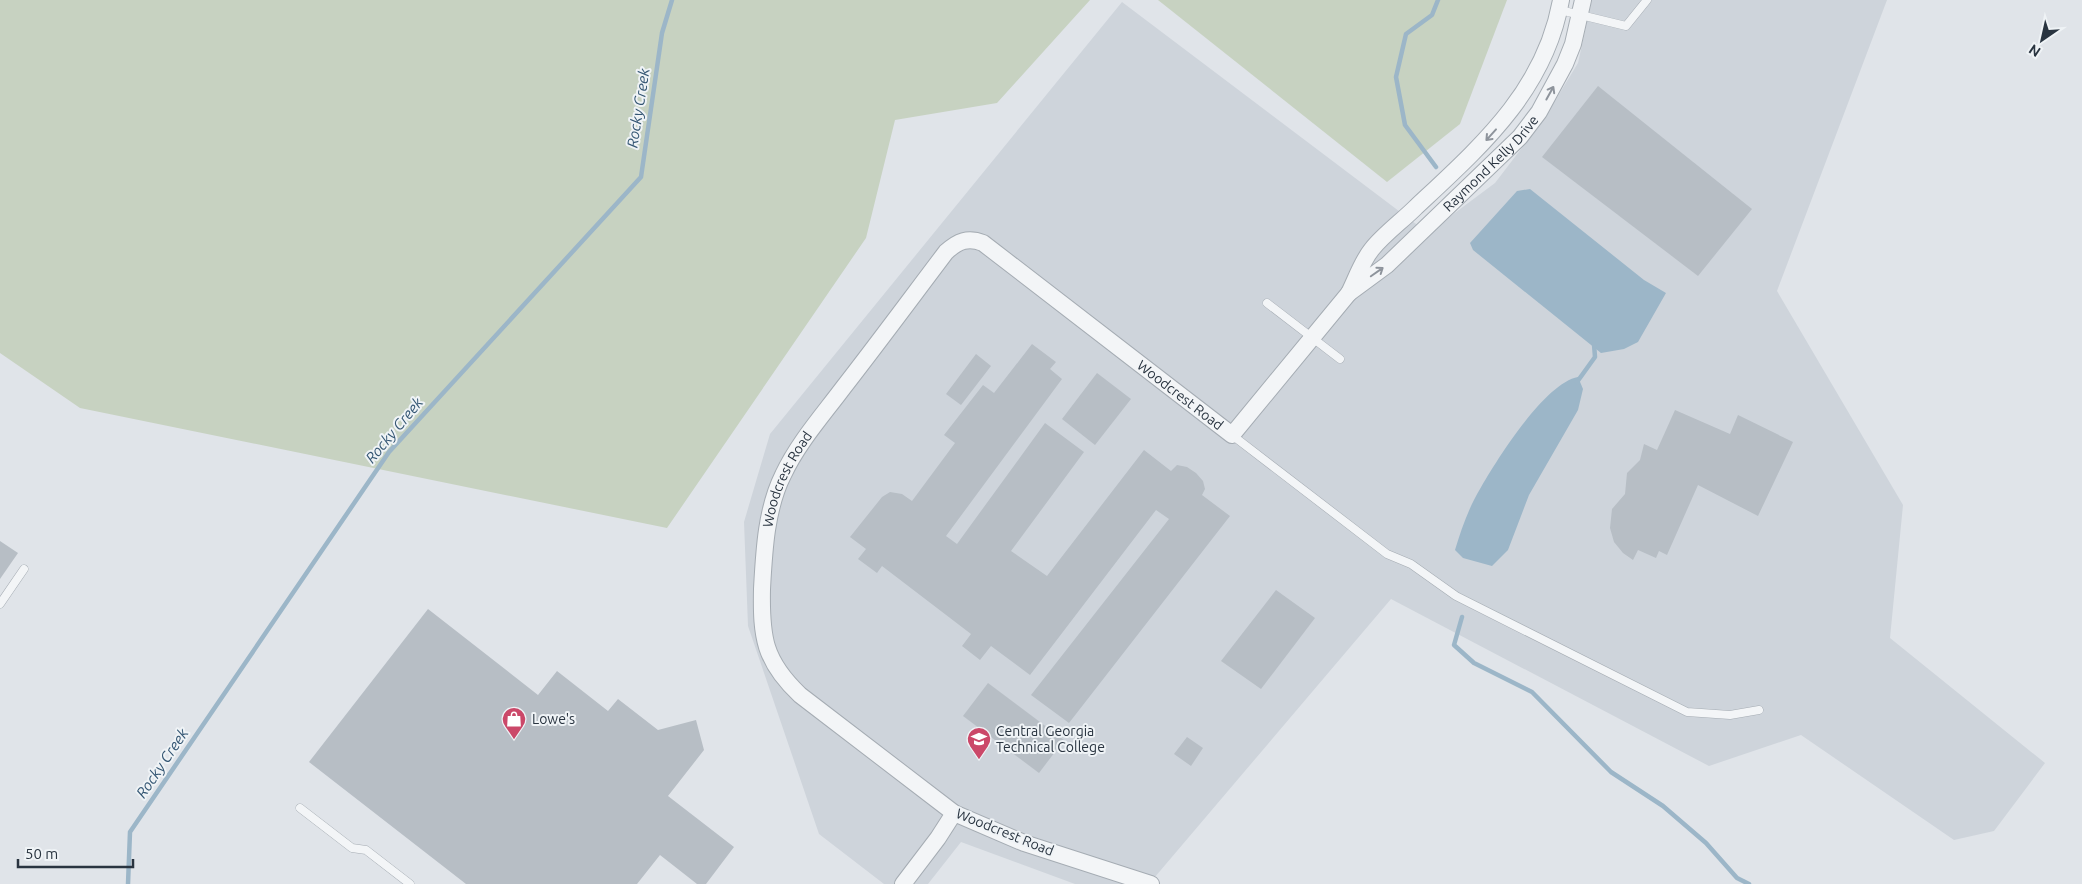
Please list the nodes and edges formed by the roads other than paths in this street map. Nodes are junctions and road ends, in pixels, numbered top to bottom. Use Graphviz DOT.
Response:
graph roads {
  1 [pos="1647,0"];
  2 [pos="1560,5"];
  3 [pos="1582,8"];
  4 [pos="1349,292"];
  5 [pos="1267,303"];
  6 [pos="1312,337"];
  7 [pos="1340,359"];
  8 [pos="1232,435"];
  9 [pos="24,569"];
  10 [pos="0,604"];
  11 [pos="1759,710"];
  12 [pos="300,808"];
  13 [pos="954,813"];
  14 [pos="410,884"];
  15 [pos="903,884"];
  16 [pos="1151,884"];
  1 -- 3 [label="lane"];
  2 -- 3 [label="lane"];
  2 -- 4 [label="street, Raymond Kelly Drive, one-way"];
  4 -- 3 [label="street, Raymond Kelly Drive, one-way"];
  4 -- 6 [label="street, Raymond Kelly Drive"];
  5 -- 6 [label="lane"];
  6 -- 7 [label="lane"];
  6 -- 8 [label="street, Raymond Kelly Drive"];
  8 -- 11 [label="lane"];
  8 -- 13 [label="street, Woodcrest Road"];
  9 -- 10 [label="lane"];
  12 -- 14 [label="lane"];
  13 -- 15 [label="street"];
  13 -- 16 [label="street, Woodcrest Road"];
}
